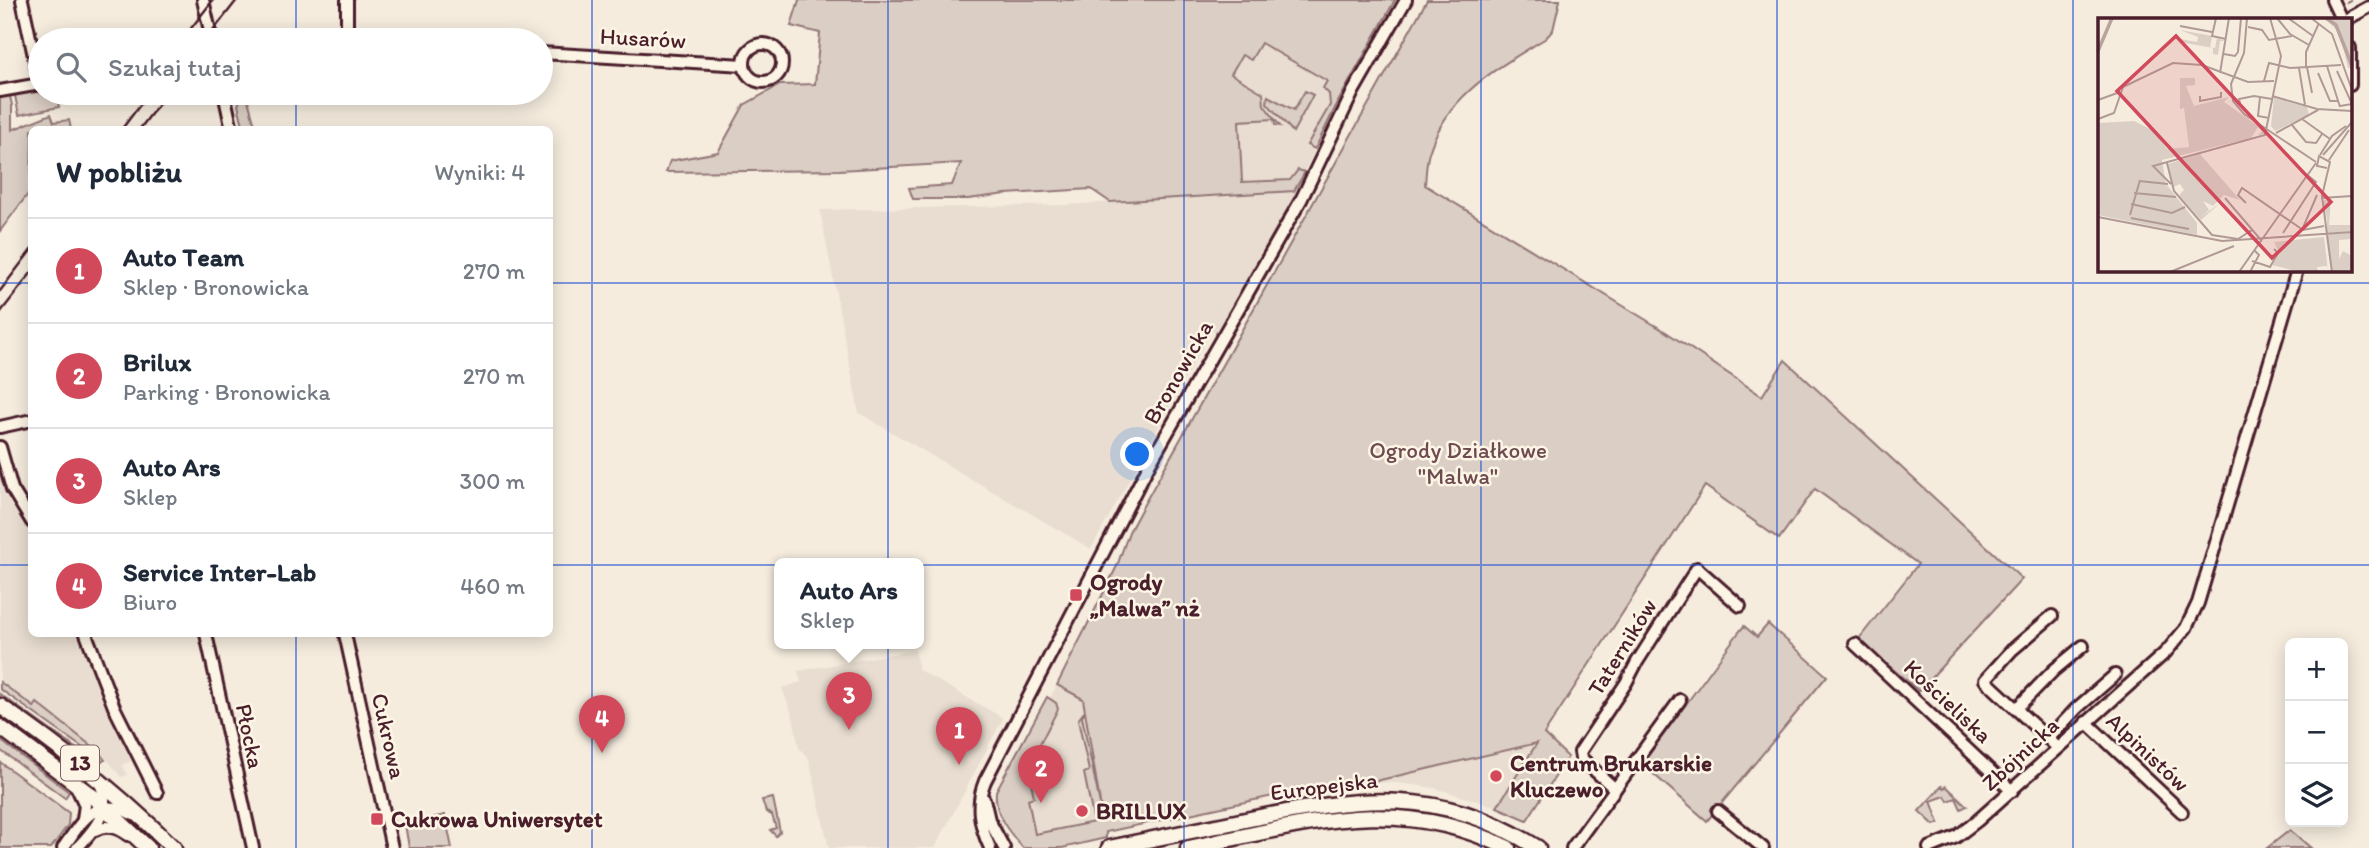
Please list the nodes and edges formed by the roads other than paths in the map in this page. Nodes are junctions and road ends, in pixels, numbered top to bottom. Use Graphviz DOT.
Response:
graph roads {
  1 [pos="22,0"];
  2 [pos="203,0"];
  3 [pos="347,0"];
  4 [pos="1406,0"];
  5 [pos="2332,0"];
  6 [pos="2369,8"];
  7 [pos="2341,18"];
  8 [pos="2349,18"];
  9 [pos="28,28"];
  10 [pos="209,28"];
  11 [pos="347,28"];
  12 [pos="553,54"];
  13 [pos="744,65"];
  14 [pos="28,86"];
  15 [pos="0,91"];
  16 [pos="227,105"];
  17 [pos="231,126"];
  18 [pos="2297,271"];
  19 [pos="28,421"];
  20 [pos="0,427"];
  21 [pos="0,447"];
  22 [pos="28,515"];
  23 [pos="1740,606"];
  24 [pos="2052,616"];
  25 [pos="87,637"];
  26 [pos="207,637"];
  27 [pos="346,637"];
  28 [pos="1855,644"];
  29 [pos="2083,646"];
  30 [pos="2115,675"];
  31 [pos="1680,700"];
  32 [pos="0,706"];
  33 [pos="2016,709"];
  34 [pos="2086,722"];
  35 [pos="0,727"];
  36 [pos="2048,739"];
  37 [pos="2058,748"];
  38 [pos="991,768"];
  39 [pos="66,775"];
  40 [pos="97,778"];
  41 [pos="1615,789"];
  42 [pos="2012,791"];
  43 [pos="157,793"];
  44 [pos="104,807"];
  45 [pos="1718,811"];
  46 [pos="2182,812"];
  47 [pos="83,819"];
  48 [pos="154,828"];
  49 [pos="90,834"];
  50 [pos="63,848"];
  51 [pos="77,848"];
  52 [pos="146,848"];
  53 [pos="174,848"];
  54 [pos="253,848"];
  55 [pos="392,848"];
  56 [pos="990,848"];
  57 [pos="1004,848"];
  58 [pos="1109,848"];
  59 [pos="1188,848"];
  60 [pos="1508,848"];
  61 [pos="1538,848"];
  62 [pos="1572,848"];
  63 [pos="1763,848"];
  64 [pos="1929,848"];
  1 -- 9 [label="street"];
  2 -- 10 [label="street"];
  3 -- 11 [label="street"];
  4 -- 38 [label="street, Bronowicka"];
  5 -- 7 [label="street"];
  6 -- 8 [label="street"];
  12 -- 13 [label="street, Husarów"];
  14 -- 15 [label="street"];
  16 -- 17 [label="street"];
  18 -- 34 [label="street, Zbójnicka"];
  19 -- 20 [label="street"];
  21 -- 22 [label="street"];
  23 -- 41 [label="street, Taterników"];
  24 -- 33 [label="street"];
  25 -- 43 [label="street"];
  26 -- 54 [label="street, Płocka"];
  27 -- 55 [label="street, Cukrowa"];
  28 -- 42 [label="street, Kościeliska"];
  29 -- 33 [label="street"];
  30 -- 36 [label="street"];
  31 -- 41 [label="street"];
  32 -- 40 [label="main road, 13"];
  33 -- 36 [label="street"];
  34 -- 37 [label="street, Zbójnicka"];
  34 -- 46 [label="street, Alpinistów"];
  35 -- 39 [label="main road, 13"];
  36 -- 37 [label="street"];
  37 -- 42 [label="street, Zbójnicka"];
  38 -- 56 [label="street, Bronowicka"];
  38 -- 57 [label="street, Bronowicka"];
  39 -- 44 [label="main road, 13"];
  39 -- 47 [label="street"];
  40 -- 44 [label="street"];
  40 -- 48 [label="main road, 13"];
  41 -- 62 [label="street"];
  42 -- 64 [label="street, Zbójnicka"];
  44 -- 47 [label="street"];
  44 -- 48 [label="street"];
  44 -- 49 [label="street"];
  44 -- 52 [label="main road, 13"];
  45 -- 63 [label="street"];
  47 -- 50 [label="street"];
  48 -- 53 [label="main road, 13"];
  49 -- 51 [label="street"];
  49 -- 52 [label="street"];
  58 -- 61 [label="main road, Europejska"];
  59 -- 60 [label="main road, Europejska"];
}
